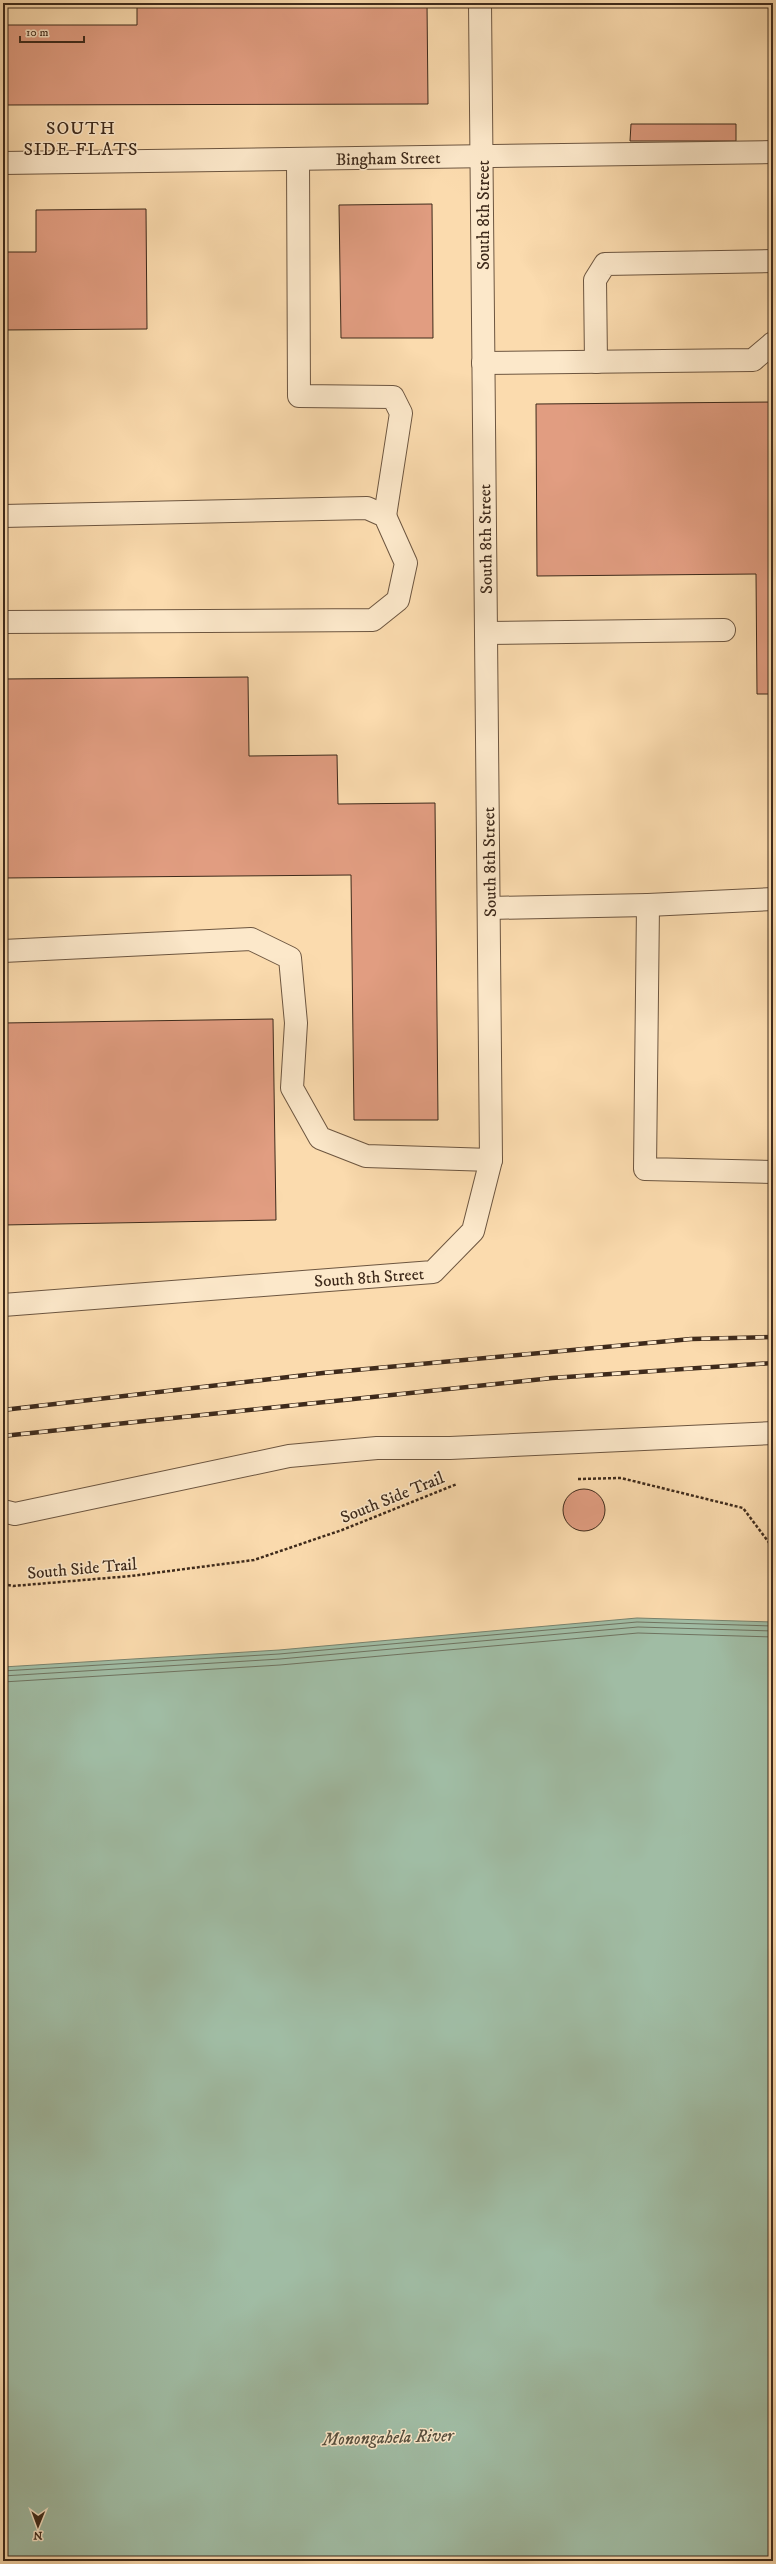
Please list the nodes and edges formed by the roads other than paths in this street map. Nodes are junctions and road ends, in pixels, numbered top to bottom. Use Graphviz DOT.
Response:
graph roads {
  1 [pos="480,3"];
  2 [pos="773,152"];
  3 [pos="482,155"];
  4 [pos="298,160"];
  5 [pos="3,163"];
  6 [pos="773,261"];
  7 [pos="773,344"];
  8 [pos="596,362"];
  9 [pos="483,363"];
  10 [pos="3,516"];
  11 [pos="385,516"];
  12 [pos="3,622"];
  13 [pos="724,630"];
  14 [pos="486,633"];
  15 [pos="773,899"];
  16 [pos="648,905"];
  17 [pos="489,908"];
  18 [pos="3,951"];
  19 [pos="491,1160"];
  20 [pos="773,1172"];
  21 [pos="3,1305"];
  22 [pos="773,1433"];
  23 [pos="3,1511"];
  1 -- 3 [label="street, South 8th Street"];
  2 -- 3 [label="street, Bingham Street"];
  3 -- 4 [label="street, Bingham Street"];
  3 -- 9 [label="street, South 8th Street"];
  4 -- 5 [label="street, Bingham Street"];
  4 -- 11 [label="street"];
  6 -- 8 [label="street"];
  7 -- 8 [label="street"];
  8 -- 9 [label="street"];
  9 -- 14 [label="street, South 8th Street"];
  10 -- 11 [label="street"];
  11 -- 12 [label="street"];
  13 -- 14 [label="street"];
  14 -- 17 [label="street, South 8th Street"];
  15 -- 16 [label="street"];
  16 -- 17 [label="street"];
  16 -- 20 [label="street"];
  17 -- 19 [label="street, South 8th Street"];
  18 -- 19 [label="street"];
  19 -- 21 [label="street, South 8th Street"];
  22 -- 23 [label="street"];
}
